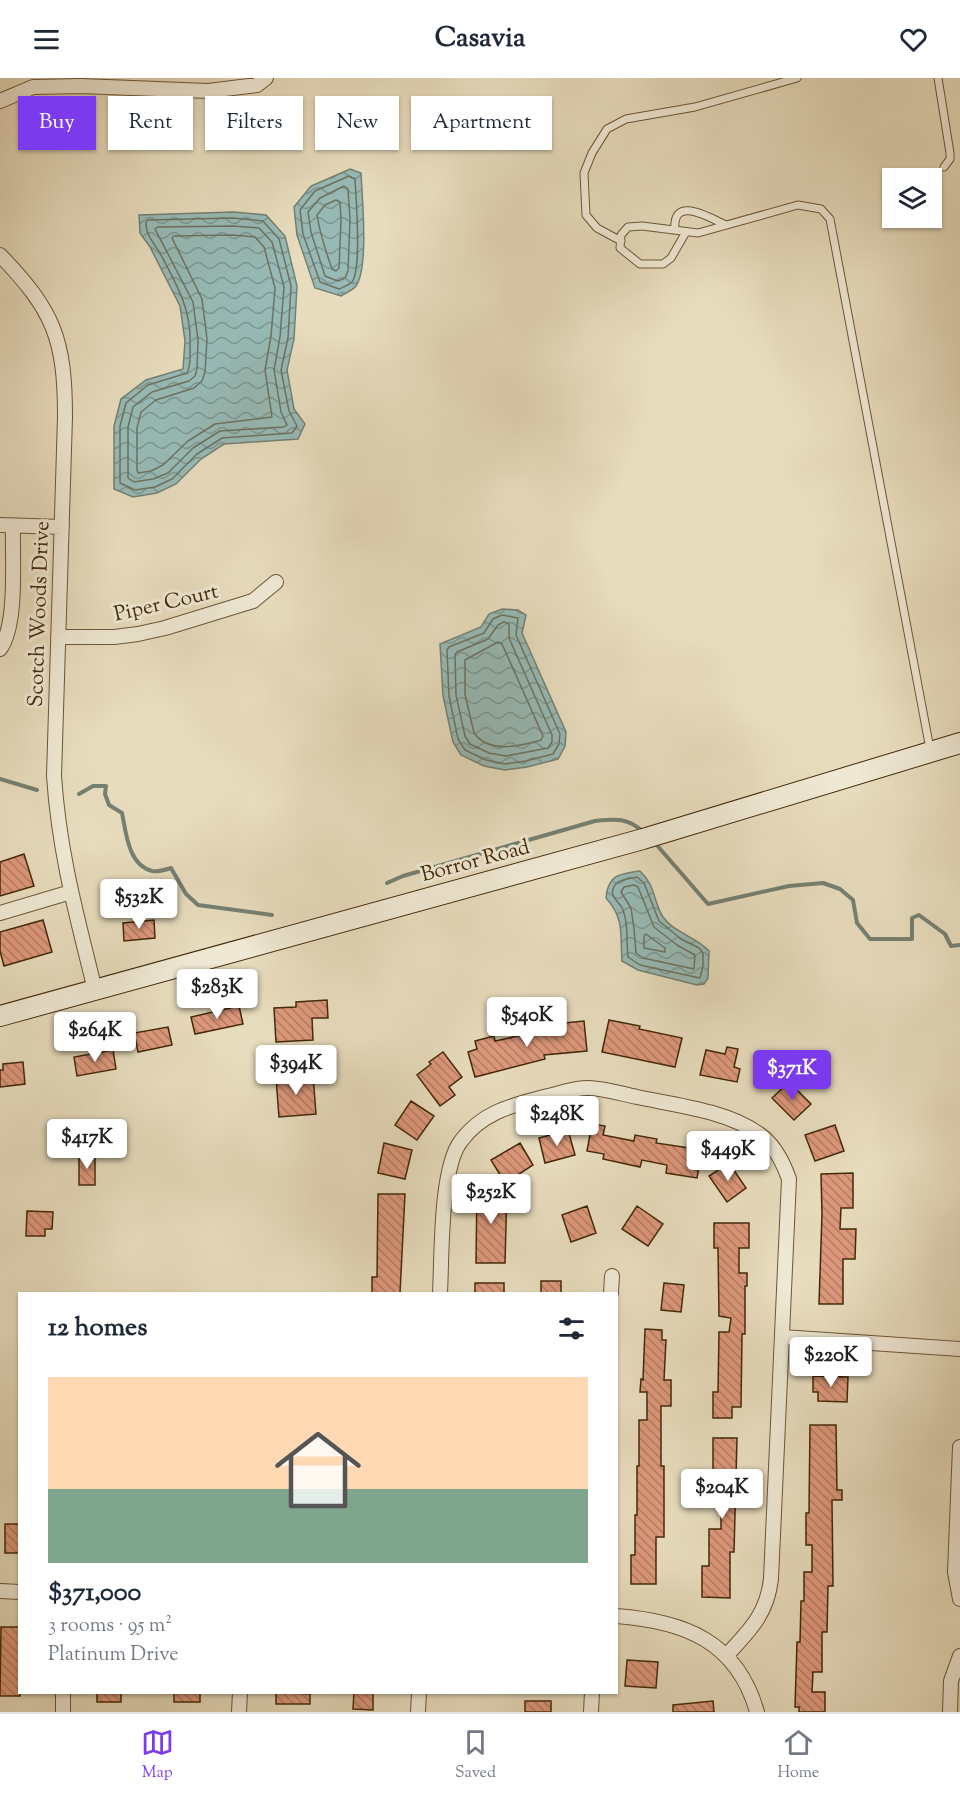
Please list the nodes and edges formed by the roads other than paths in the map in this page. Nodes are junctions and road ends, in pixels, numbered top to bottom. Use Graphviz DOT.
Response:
graph roads {
  1 [pos="266,78"];
  2 [pos="797,78"];
  3 [pos="938,78"];
  4 [pos="0,101"];
  5 [pos="944,167"];
  6 [pos="727,225"];
  7 [pos="675,230"];
  8 [pos="686,232"];
  9 [pos="621,242"];
  10 [pos="0,255"];
  11 [pos="6,525"];
  12 [pos="62,527"];
  13 [pos="276,582"];
  14 [pos="58,637"];
  15 [pos="0,648"];
  16 [pos="960,743"];
  17 [pos="930,752"];
  18 [pos="71,892"];
  19 [pos="0,913"];
  20 [pos="95,990"];
  21 [pos="0,1016"];
  22 [pos="612,1276"];
  23 [pos="440,1292"];
  24 [pos="611,1292"];
  25 [pos="782,1338"];
  26 [pos="960,1349"];
  27 [pos="960,1448"];
  28 [pos="0,1591"];
  29 [pos="18,1592"];
  30 [pos="960,1599"];
  31 [pos="618,1616"];
  32 [pos="727,1655"];
  33 [pos="960,1656"];
  34 [pos="63,1694"];
  35 [pos="240,1694"];
  36 [pos="419,1694"];
  37 [pos="592,1694"];
  38 [pos="63,1712"];
  39 [pos="239,1712"];
  40 [pos="418,1712"];
  41 [pos="591,1712"];
  42 [pos="757,1712"];
  43 [pos="950,1712"];
  1 -- 4 [label="street"];
  2 -- 9 [label="lane"];
  3 -- 5 [label="lane"];
  6 -- 7 [label="lane"];
  6 -- 8 [label="lane"];
  6 -- 17 [label="lane"];
  7 -- 8 [label="lane"];
  7 -- 9 [label="lane"];
  8 -- 9 [label="lane"];
  10 -- 12 [label="street, Scotch Woods Drive"];
  11 -- 12 [label="street"];
  11 -- 15 [label="street"];
  12 -- 14 [label="street, Scotch Woods Drive"];
  13 -- 14 [label="street, Piper Court"];
  14 -- 18 [label="street, Scotch Woods Drive"];
  16 -- 17 [label="street, Borror Road"];
  17 -- 20 [label="street, Borror Road"];
  18 -- 19 [label="street"];
  18 -- 20 [label="street, Scotch Woods Drive"];
  20 -- 21 [label="street, Borror Road"];
  22 -- 24 [label="street"];
  23 -- 25 [label="street"];
  25 -- 26 [label="street"];
  25 -- 32 [label="street"];
  27 -- 30 [label="street"];
  28 -- 29 [label="street"];
  31 -- 32 [label="street"];
  32 -- 42 [label="street"];
  33 -- 43 [label="street"];
  34 -- 38 [label="street"];
  35 -- 39 [label="street"];
  36 -- 40 [label="street"];
  37 -- 41 [label="street"];
}
